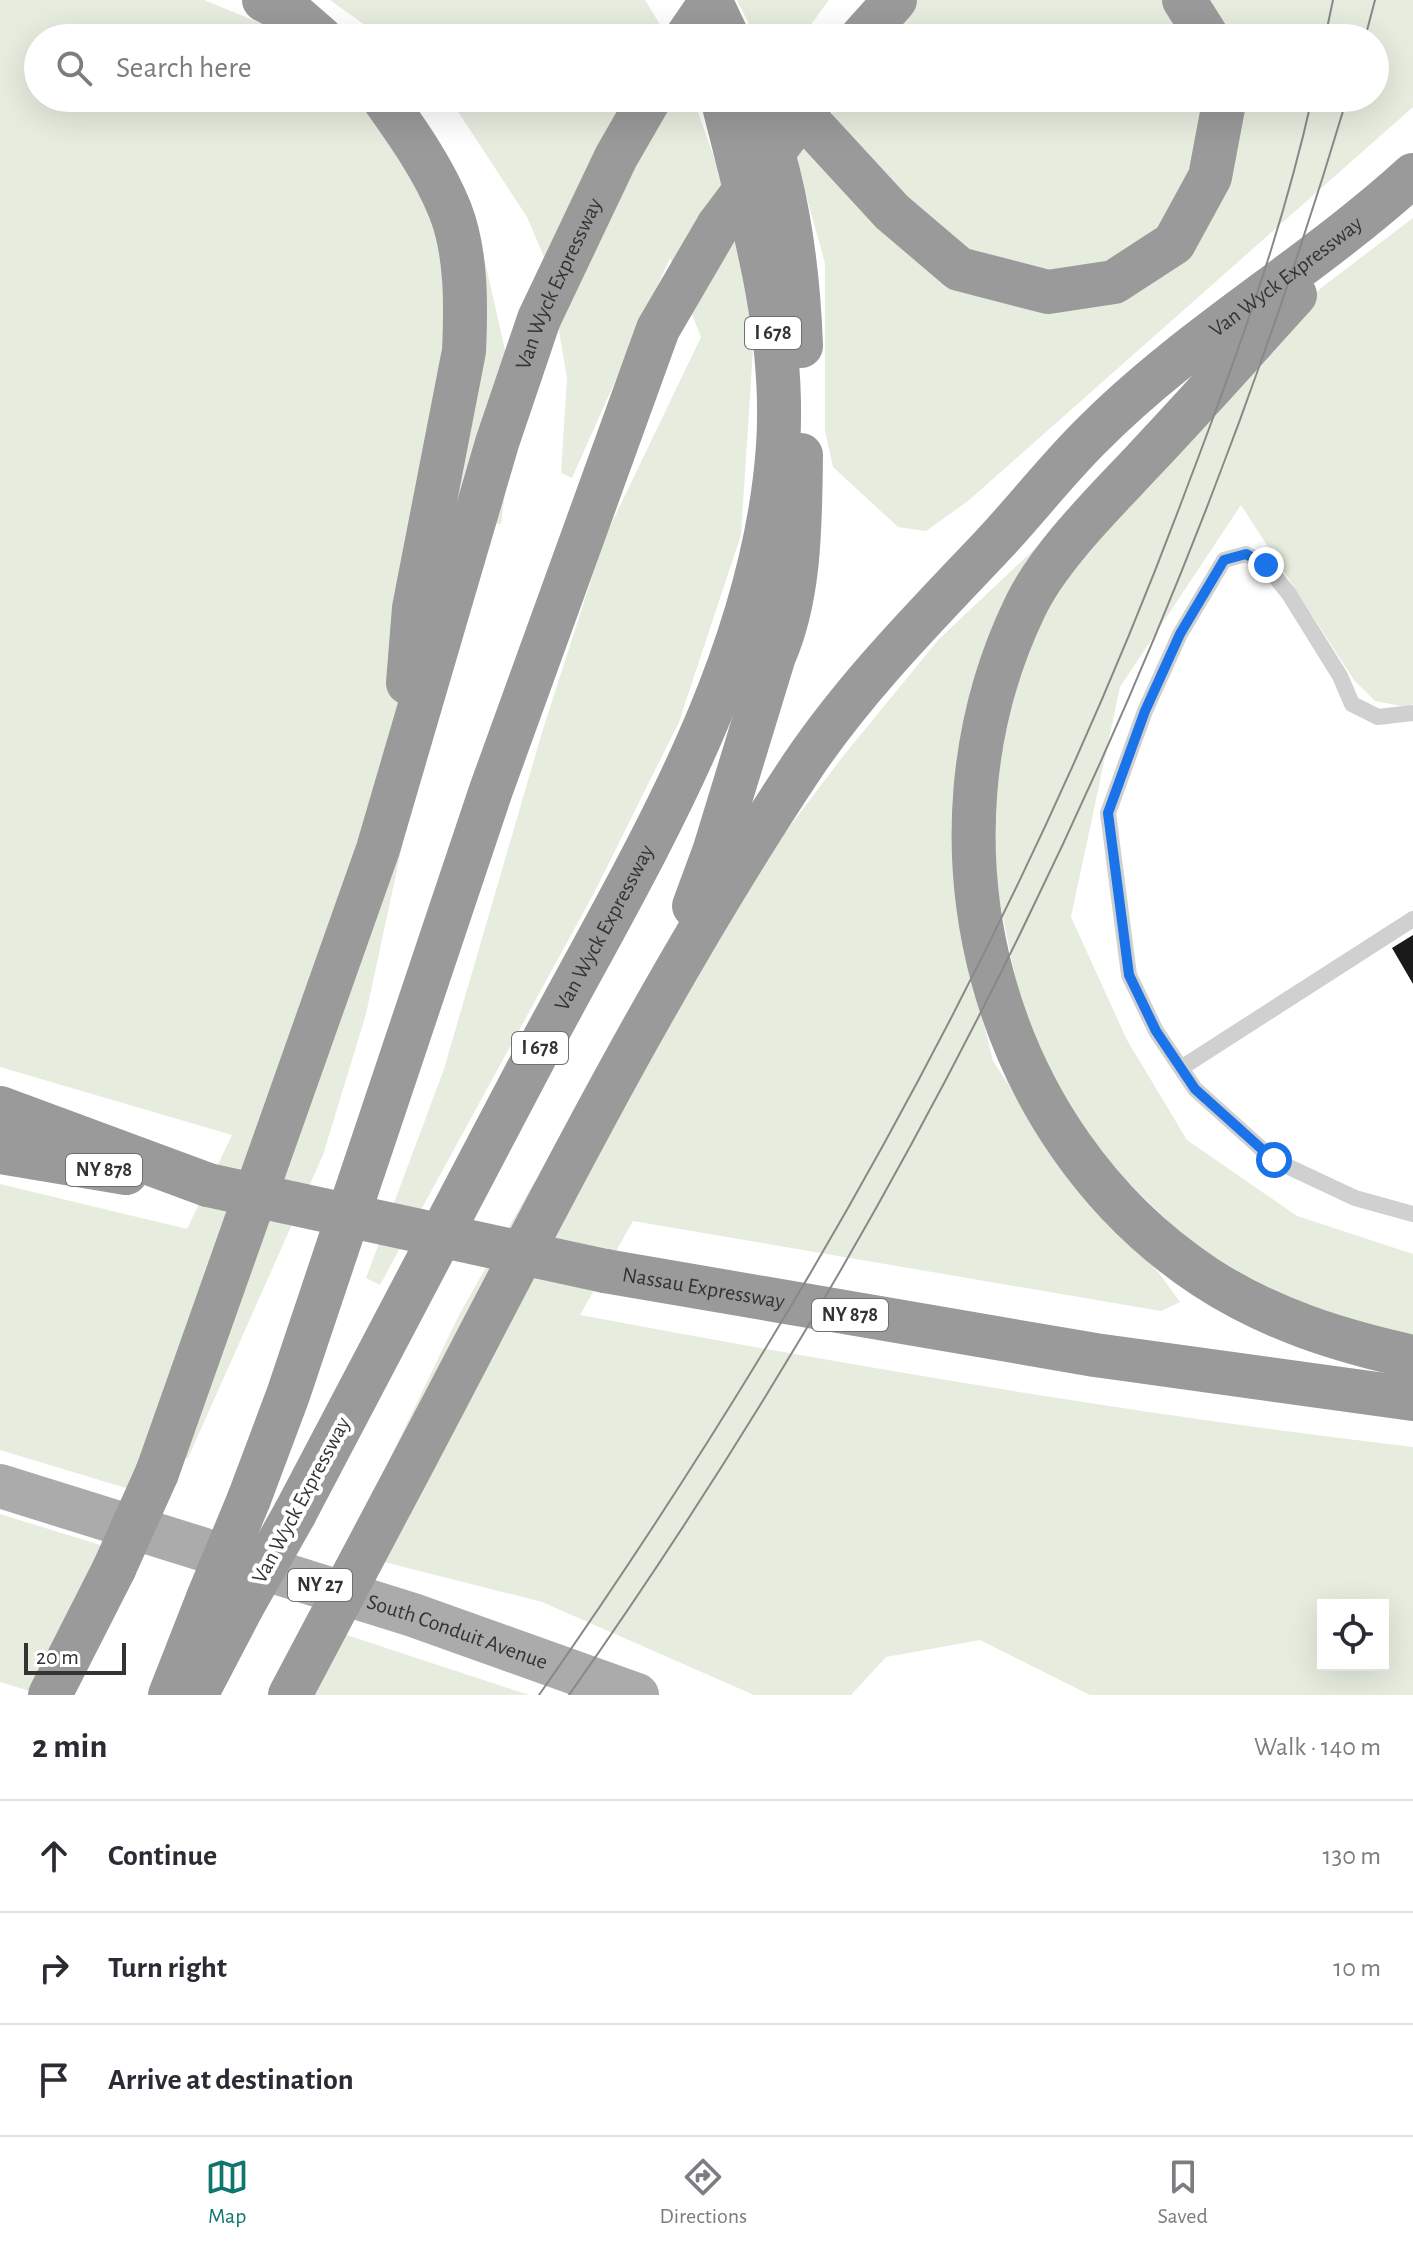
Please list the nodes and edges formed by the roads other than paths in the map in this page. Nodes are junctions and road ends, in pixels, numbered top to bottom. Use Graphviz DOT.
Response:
graph roads {
  1 [pos="264,0"];
  2 [pos="1184,0"];
  3 [pos="305,24"];
  4 [pos="1199,24"];
  5 [pos="393,112"];
  6 [pos="642,112"];
  7 [pos="725,112"];
  8 [pos="759,112"];
  9 [pos="800,112"];
  10 [pos="804,112"];
  11 [pos="1220,112"];
  12 [pos="1413,175"];
  13 [pos="1413,195"];
  14 [pos="1365,219"];
  15 [pos="1413,713"];
  16 [pos="412,733"];
  17 [pos="1413,919"];
  18 [pos="660,994"];
  19 [pos="1181,1068"];
  20 [pos="0,1108"];
  21 [pos="0,1152"];
  22 [pos="208,1185"];
  23 [pos="1413,1214"];
  24 [pos="1413,1357"];
  25 [pos="1413,1399"];
  26 [pos="0,1486"];
  27 [pos="225,1602"];
  28 [pos="53,1687"];
  29 [pos="170,1695"];
  30 [pos="196,1695"];
  31 [pos="290,1695"];
  32 [pos="637,1695"];
  1 -- 3 [label="highway"];
  2 -- 4 [label="highway"];
  5 -- 16 [label="highway"];
  6 -- 16 [label="highway, Van Wyck Expressway"];
  7 -- 27 [label="highway, Van Wyck Expressway / I 678, bridge"];
  8 -- 18 [label="highway"];
  9 -- 11 [label="highway"];
  10 -- 27 [label="highway, bridge"];
  12 -- 14 [label="highway, Van Wyck Expressway"];
  13 -- 14 [label="highway"];
  14 -- 18 [label="highway, Van Wyck Expressway"];
  14 -- 24 [label="highway"];
  15 -- 19 [label="lane"];
  16 -- 28 [label="highway, Van Wyck Expressway, bridge"];
  17 -- 19 [label="lane"];
  18 -- 31 [label="highway, bridge"];
  19 -- 23 [label="lane"];
  20 -- 22 [label="highway"];
  21 -- 22 [label="highway, Nassau Expressway / NY 878"];
  22 -- 25 [label="highway, Nassau Expressway / NY 878, bridge"];
  26 -- 32 [label="main road, South Conduit Avenue / NY 27"];
  27 -- 29 [label="highway"];
  27 -- 30 [label="highway, Van Wyck Expressway / I 678"];
}
